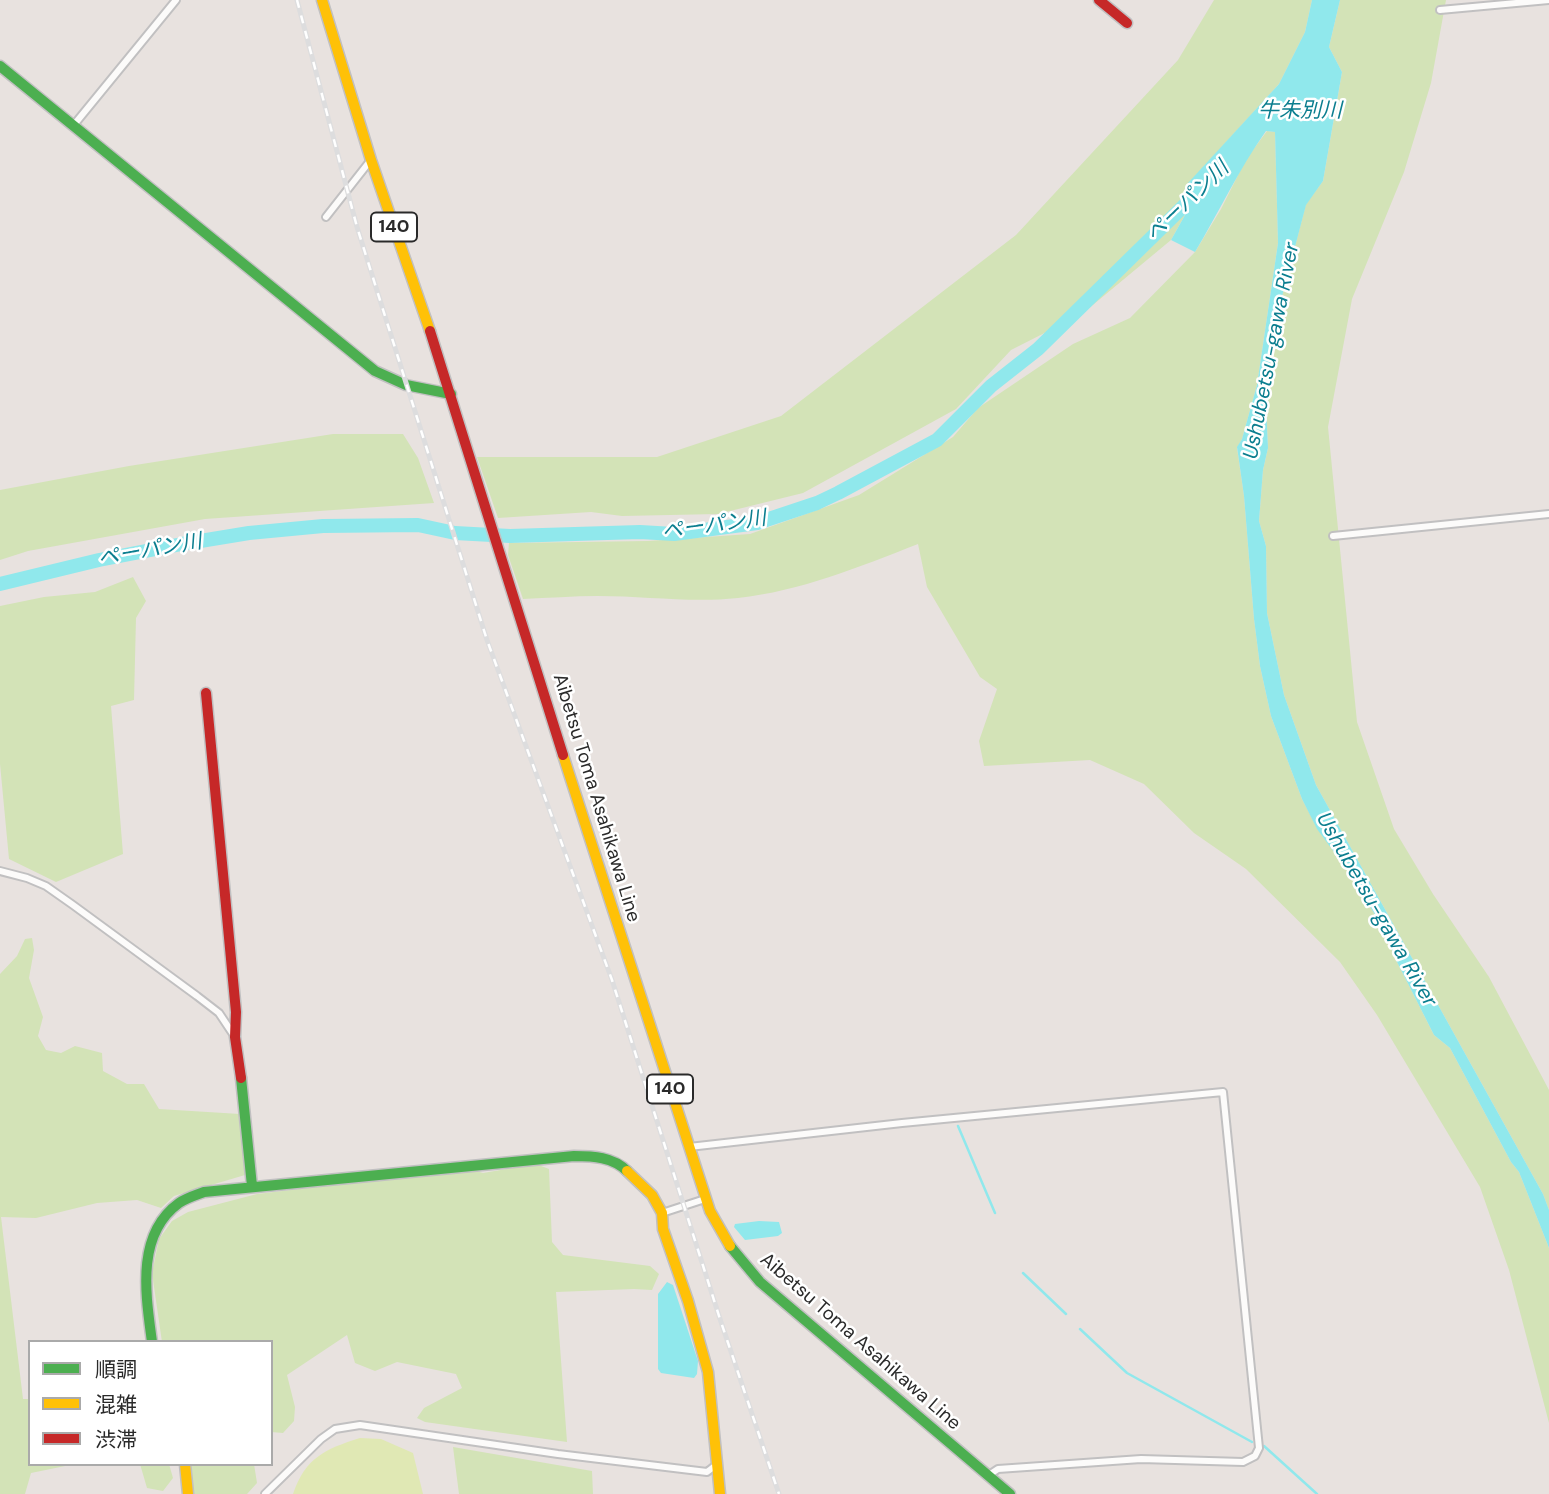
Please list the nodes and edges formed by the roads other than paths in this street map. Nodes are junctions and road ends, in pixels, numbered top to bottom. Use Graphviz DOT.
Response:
graph roads {
  1 [pos="176,0"];
  2 [pos="322,0"];
  3 [pos="1099,0"];
  4 [pos="1549,0"];
  5 [pos="1440,10"];
  6 [pos="1127,23"];
  7 [pos="0,66"];
  8 [pos="73,126"];
  9 [pos="372,160"];
  10 [pos="326,217"];
  11 [pos="451,394"];
  12 [pos="1549,514"];
  13 [pos="1333,536"];
  14 [pos="206,693"];
  15 [pos="0,871"];
  16 [pos="235,1037"];
  17 [pos="689,1147"];
  18 [pos="252,1186"];
  19 [pos="705,1199"];
  20 [pos="662,1213"];
  21 [pos="152,1340"];
  22 [pos="716,1465"];
  23 [pos="185,1466"];
  24 [pos="989,1475"];
  25 [pos="188,1494"];
  26 [pos="265,1494"];
  27 [pos="720,1494"];
  28 [pos="1010,1494"];
  1 -- 8 [label="street"];
  2 -- 9 [label="street, Aibetsu Toma Asahikawa Line / 140"];
  3 -- 6 [label="street"];
  4 -- 5 [label="street"];
  7 -- 8 [label="street"];
  8 -- 11 [label="street"];
  9 -- 10 [label="street"];
  9 -- 11 [label="street, Aibetsu Toma Asahikawa Line / 140"];
  11 -- 17 [label="street, Aibetsu Toma Asahikawa Line / 140"];
  12 -- 13 [label="street"];
  14 -- 16 [label="street"];
  15 -- 16 [label="street"];
  16 -- 18 [label="street"];
  17 -- 19 [label="street, Aibetsu Toma Asahikawa Line / 140"];
  17 -- 24 [label="street"];
  18 -- 20 [label="street"];
  18 -- 21 [label="street"];
  19 -- 20 [label="street"];
  19 -- 24 [label="street, Aibetsu Toma Asahikawa Line / 140"];
  20 -- 22 [label="street"];
  22 -- 26 [label="street"];
  22 -- 27 [label="street"];
  23 -- 25 [label="street"];
  24 -- 28 [label="street, Aibetsu Toma Asahikawa Line / 140"];
}
